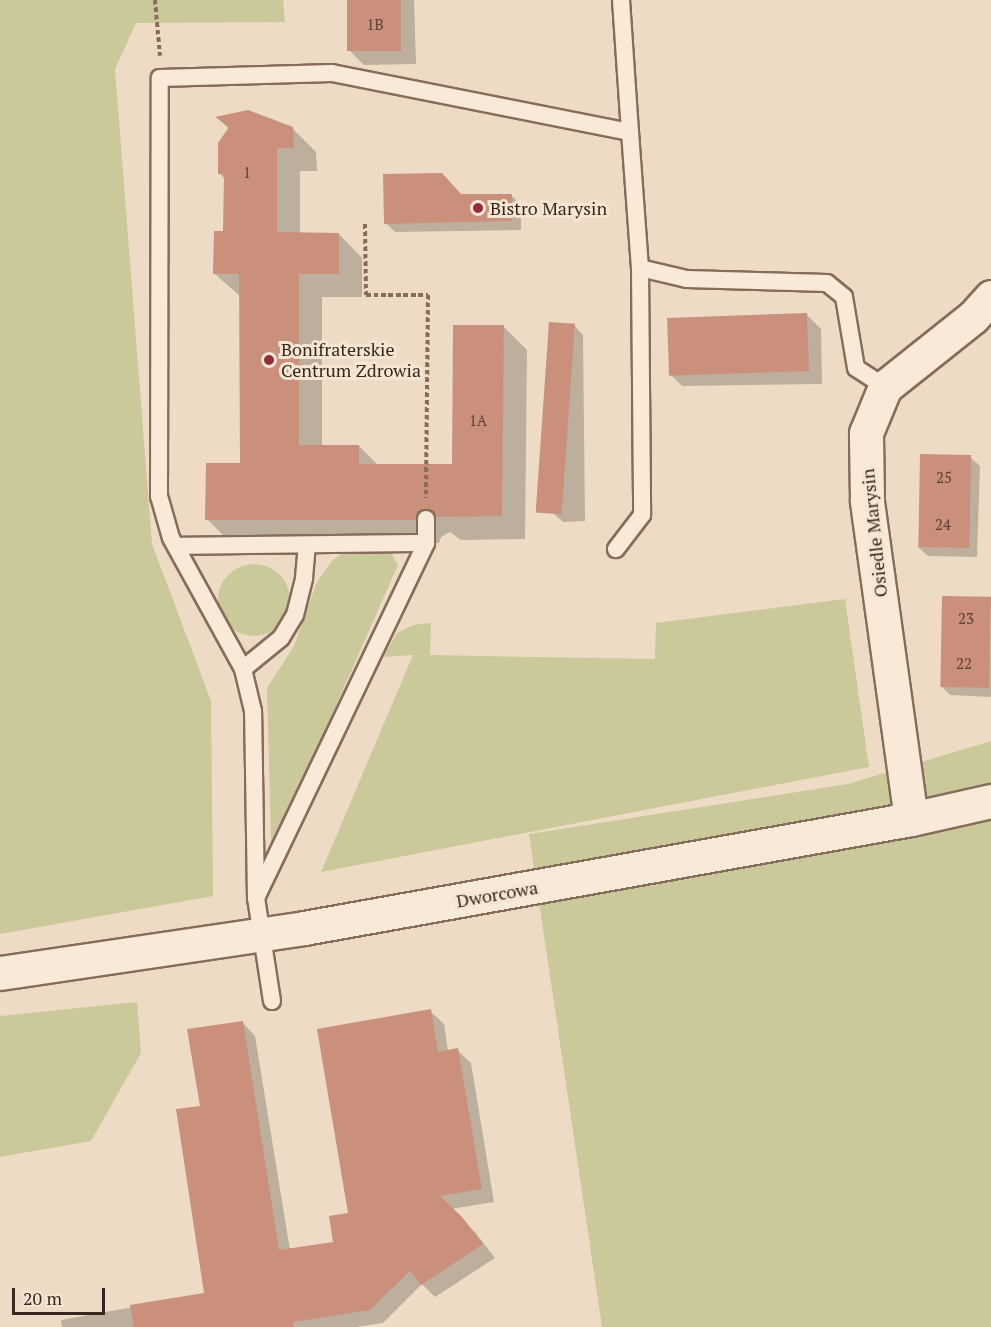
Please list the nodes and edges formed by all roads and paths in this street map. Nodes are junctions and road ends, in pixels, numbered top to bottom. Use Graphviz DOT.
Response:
graph roads {
  1 [pos="155,0"];
  2 [pos="621,0"];
  3 [pos="160,78"];
  4 [pos="630,132"];
  5 [pos="364,224"];
  6 [pos="640,268"];
  7 [pos="991,297"];
  8 [pos="885,387"];
  9 [pos="426,519"];
  10 [pos="426,543"];
  11 [pos="307,545"];
  12 [pos="176,546"];
  13 [pos="616,549"];
  14 [pos="243,669"];
  15 [pos="991,801"];
  16 [pos="911,819"];
  17 [pos="256,898"];
  18 [pos="262,934"];
  19 [pos="0,973"];
  20 [pos="272,1001"];
  1 -- 3 [label="path"];
  2 -- 4 [label="lane"];
  3 -- 4 [label="lane"];
  3 -- 12 [label="lane"];
  4 -- 6 [label="lane"];
  5 -- 9 [label="path"];
  6 -- 8 [label="lane"];
  6 -- 13 [label="lane"];
  7 -- 8 [label="street, Osiedle Marysin"];
  8 -- 16 [label="street, Osiedle Marysin"];
  9 -- 10 [label="lane"];
  10 -- 11 [label="lane"];
  10 -- 17 [label="lane"];
  11 -- 12 [label="lane"];
  11 -- 14 [label="lane"];
  12 -- 14 [label="lane"];
  14 -- 17 [label="lane"];
  15 -- 16 [label="street, Dworcowa"];
  16 -- 18 [label="street, Dworcowa"];
  17 -- 18 [label="lane"];
  18 -- 19 [label="street, Dworcowa"];
  18 -- 20 [label="lane"];
}
